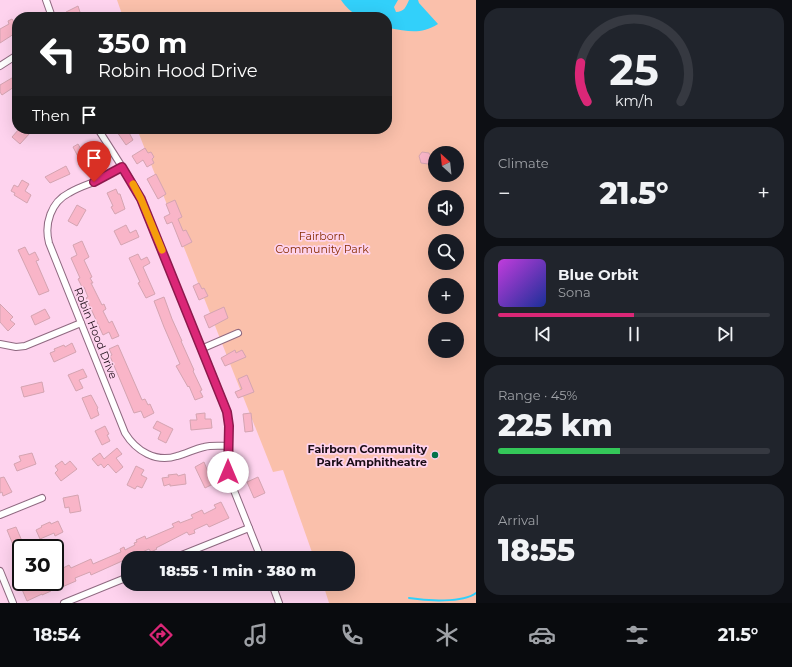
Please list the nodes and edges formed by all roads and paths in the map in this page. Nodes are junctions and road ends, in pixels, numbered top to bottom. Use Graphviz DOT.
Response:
graph roads {
  1 [pos="46,0"];
  2 [pos="50,12"];
  3 [pos="12,58"];
  4 [pos="0,66"];
  5 [pos="101,134"];
  6 [pos="122,167"];
  7 [pos="81,323"];
  8 [pos="238,333"];
  9 [pos="0,344"];
  10 [pos="201,348"];
  11 [pos="228,446"];
  12 [pos="42,498"];
  13 [pos="0,515"];
  14 [pos="249,528"];
  15 [pos="192,551"];
  16 [pos="258,551"];
  17 [pos="1,575"];
  18 [pos="121,580"];
  19 [pos="275,591"];
  20 [pos="13,603"];
  21 [pos="64,603"];
  22 [pos="279,603"];
  1 -- 2 [label="street"];
  3 -- 4 [label="street"];
  5 -- 6 [label="street"];
  6 -- 7 [label="street, Robin Hood Drive"];
  6 -- 10 [label="street"];
  7 -- 9 [label="street"];
  7 -- 11 [label="street, Robin Hood Drive"];
  8 -- 10 [label="street"];
  10 -- 11 [label="street"];
  11 -- 14 [label="street"];
  12 -- 13 [label="street"];
  14 -- 15 [label="street"];
  14 -- 16 [label="street"];
  17 -- 20 [label="street"];
  18 -- 21 [label="street"];
  19 -- 22 [label="street"];
}
